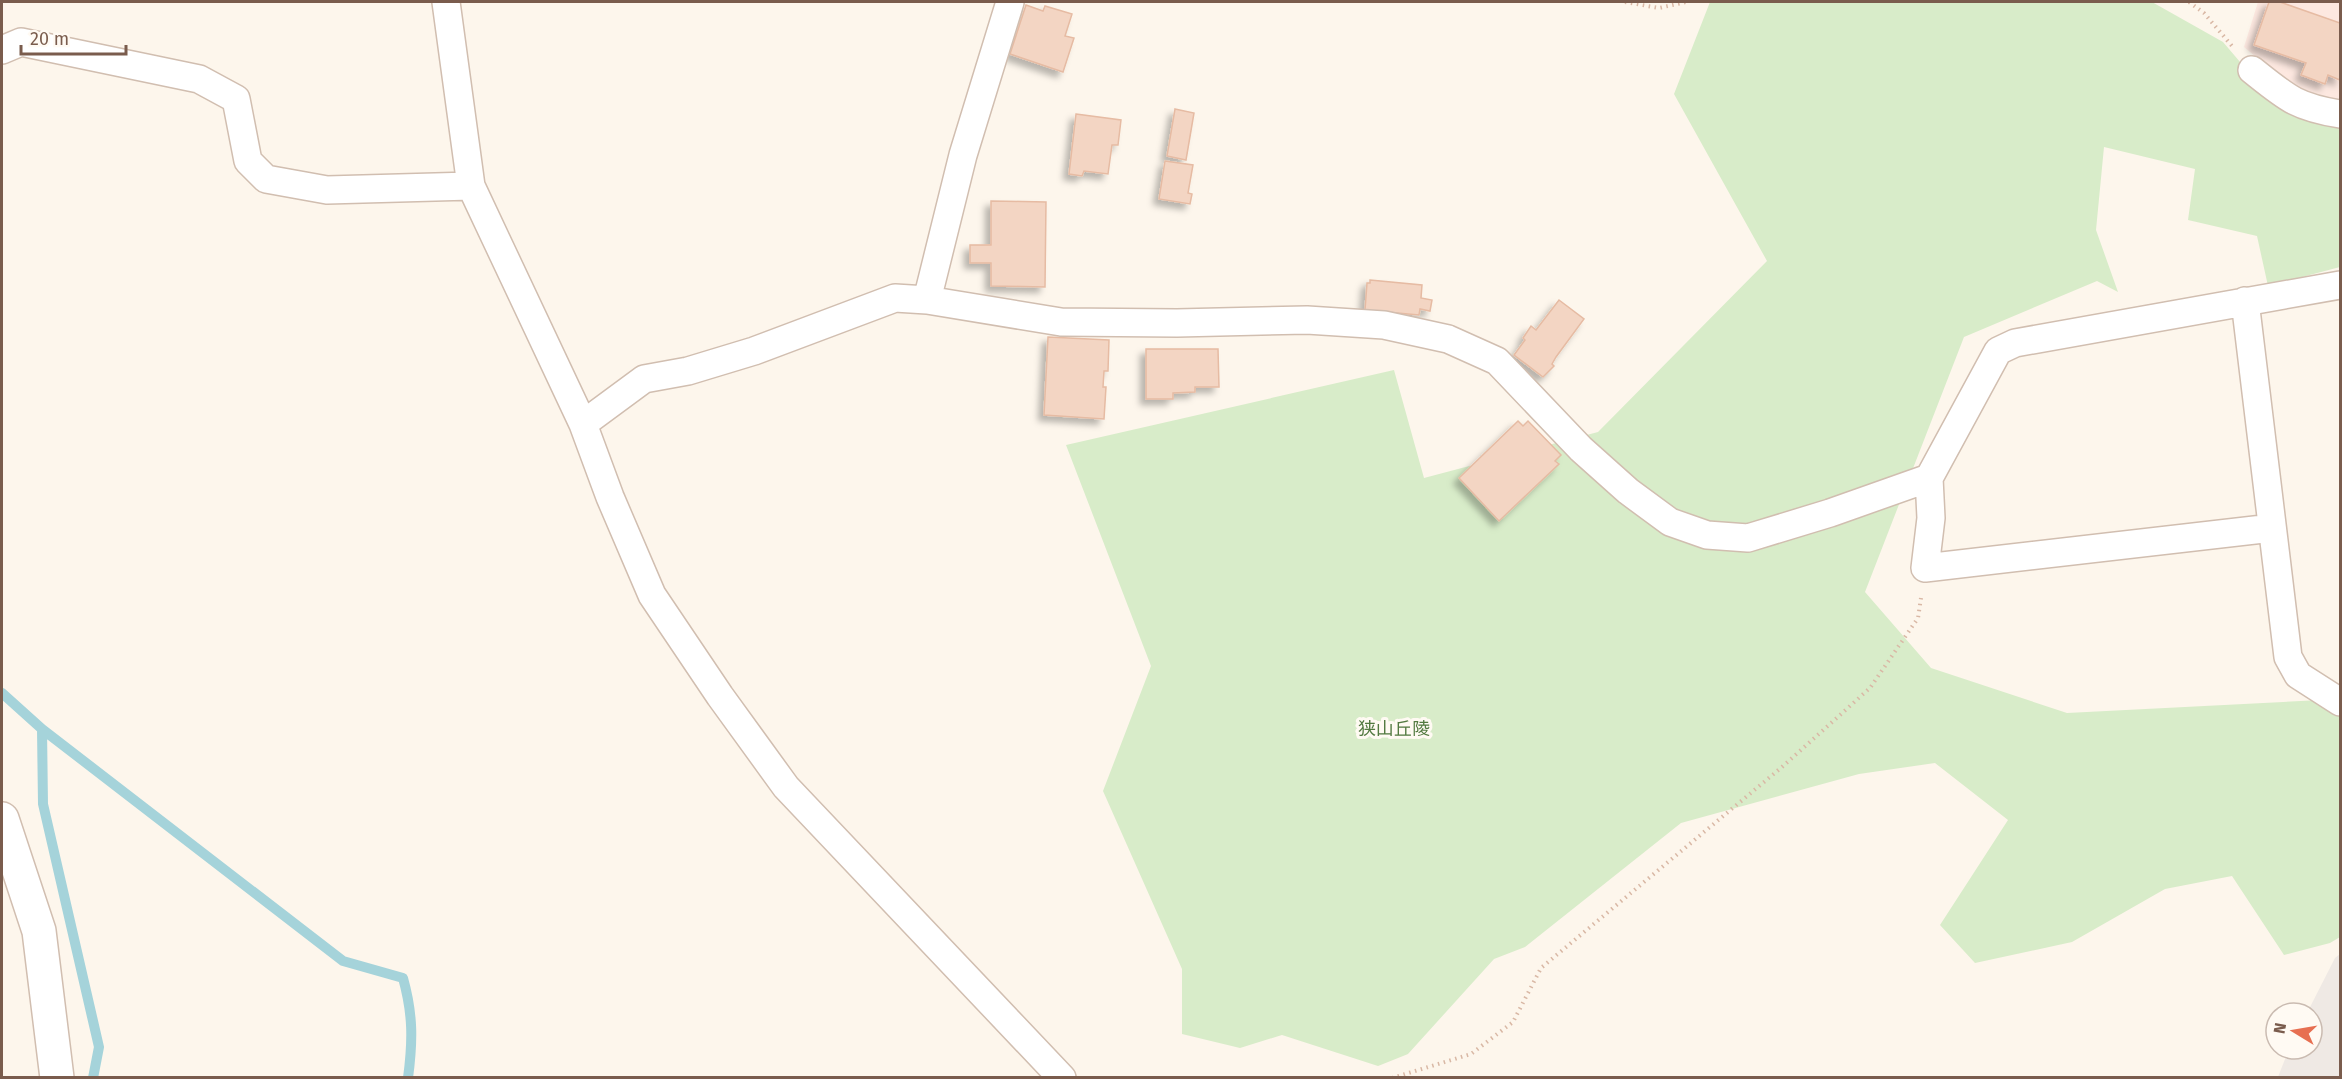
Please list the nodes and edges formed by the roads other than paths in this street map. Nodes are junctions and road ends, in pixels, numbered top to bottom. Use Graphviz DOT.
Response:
graph roads {
  1 [pos="447,2"];
  2 [pos="1010,2"];
  3 [pos="2,50"];
  4 [pos="2252,70"];
  5 [pos="2340,114"];
  6 [pos="471,186"];
  7 [pos="2340,285"];
  8 [pos="927,300"];
  9 [pos="2245,301"];
  10 [pos="584,424"];
  11 [pos="1929,478"];
  12 [pos="2272,528"];
  13 [pos="2340,702"];
  14 [pos="2,819"];
  15 [pos="57,1077"];
  16 [pos="1062,1077"];
  1 -- 6 [label="street"];
  2 -- 8 [label="street"];
  3 -- 6 [label="street"];
  4 -- 5 [label="street"];
  6 -- 10 [label="street"];
  7 -- 9 [label="street"];
  8 -- 10 [label="street"];
  8 -- 11 [label="street"];
  9 -- 11 [label="street"];
  9 -- 12 [label="street"];
  10 -- 16 [label="street"];
  11 -- 12 [label="street"];
  12 -- 13 [label="street"];
  14 -- 15 [label="street"];
}
